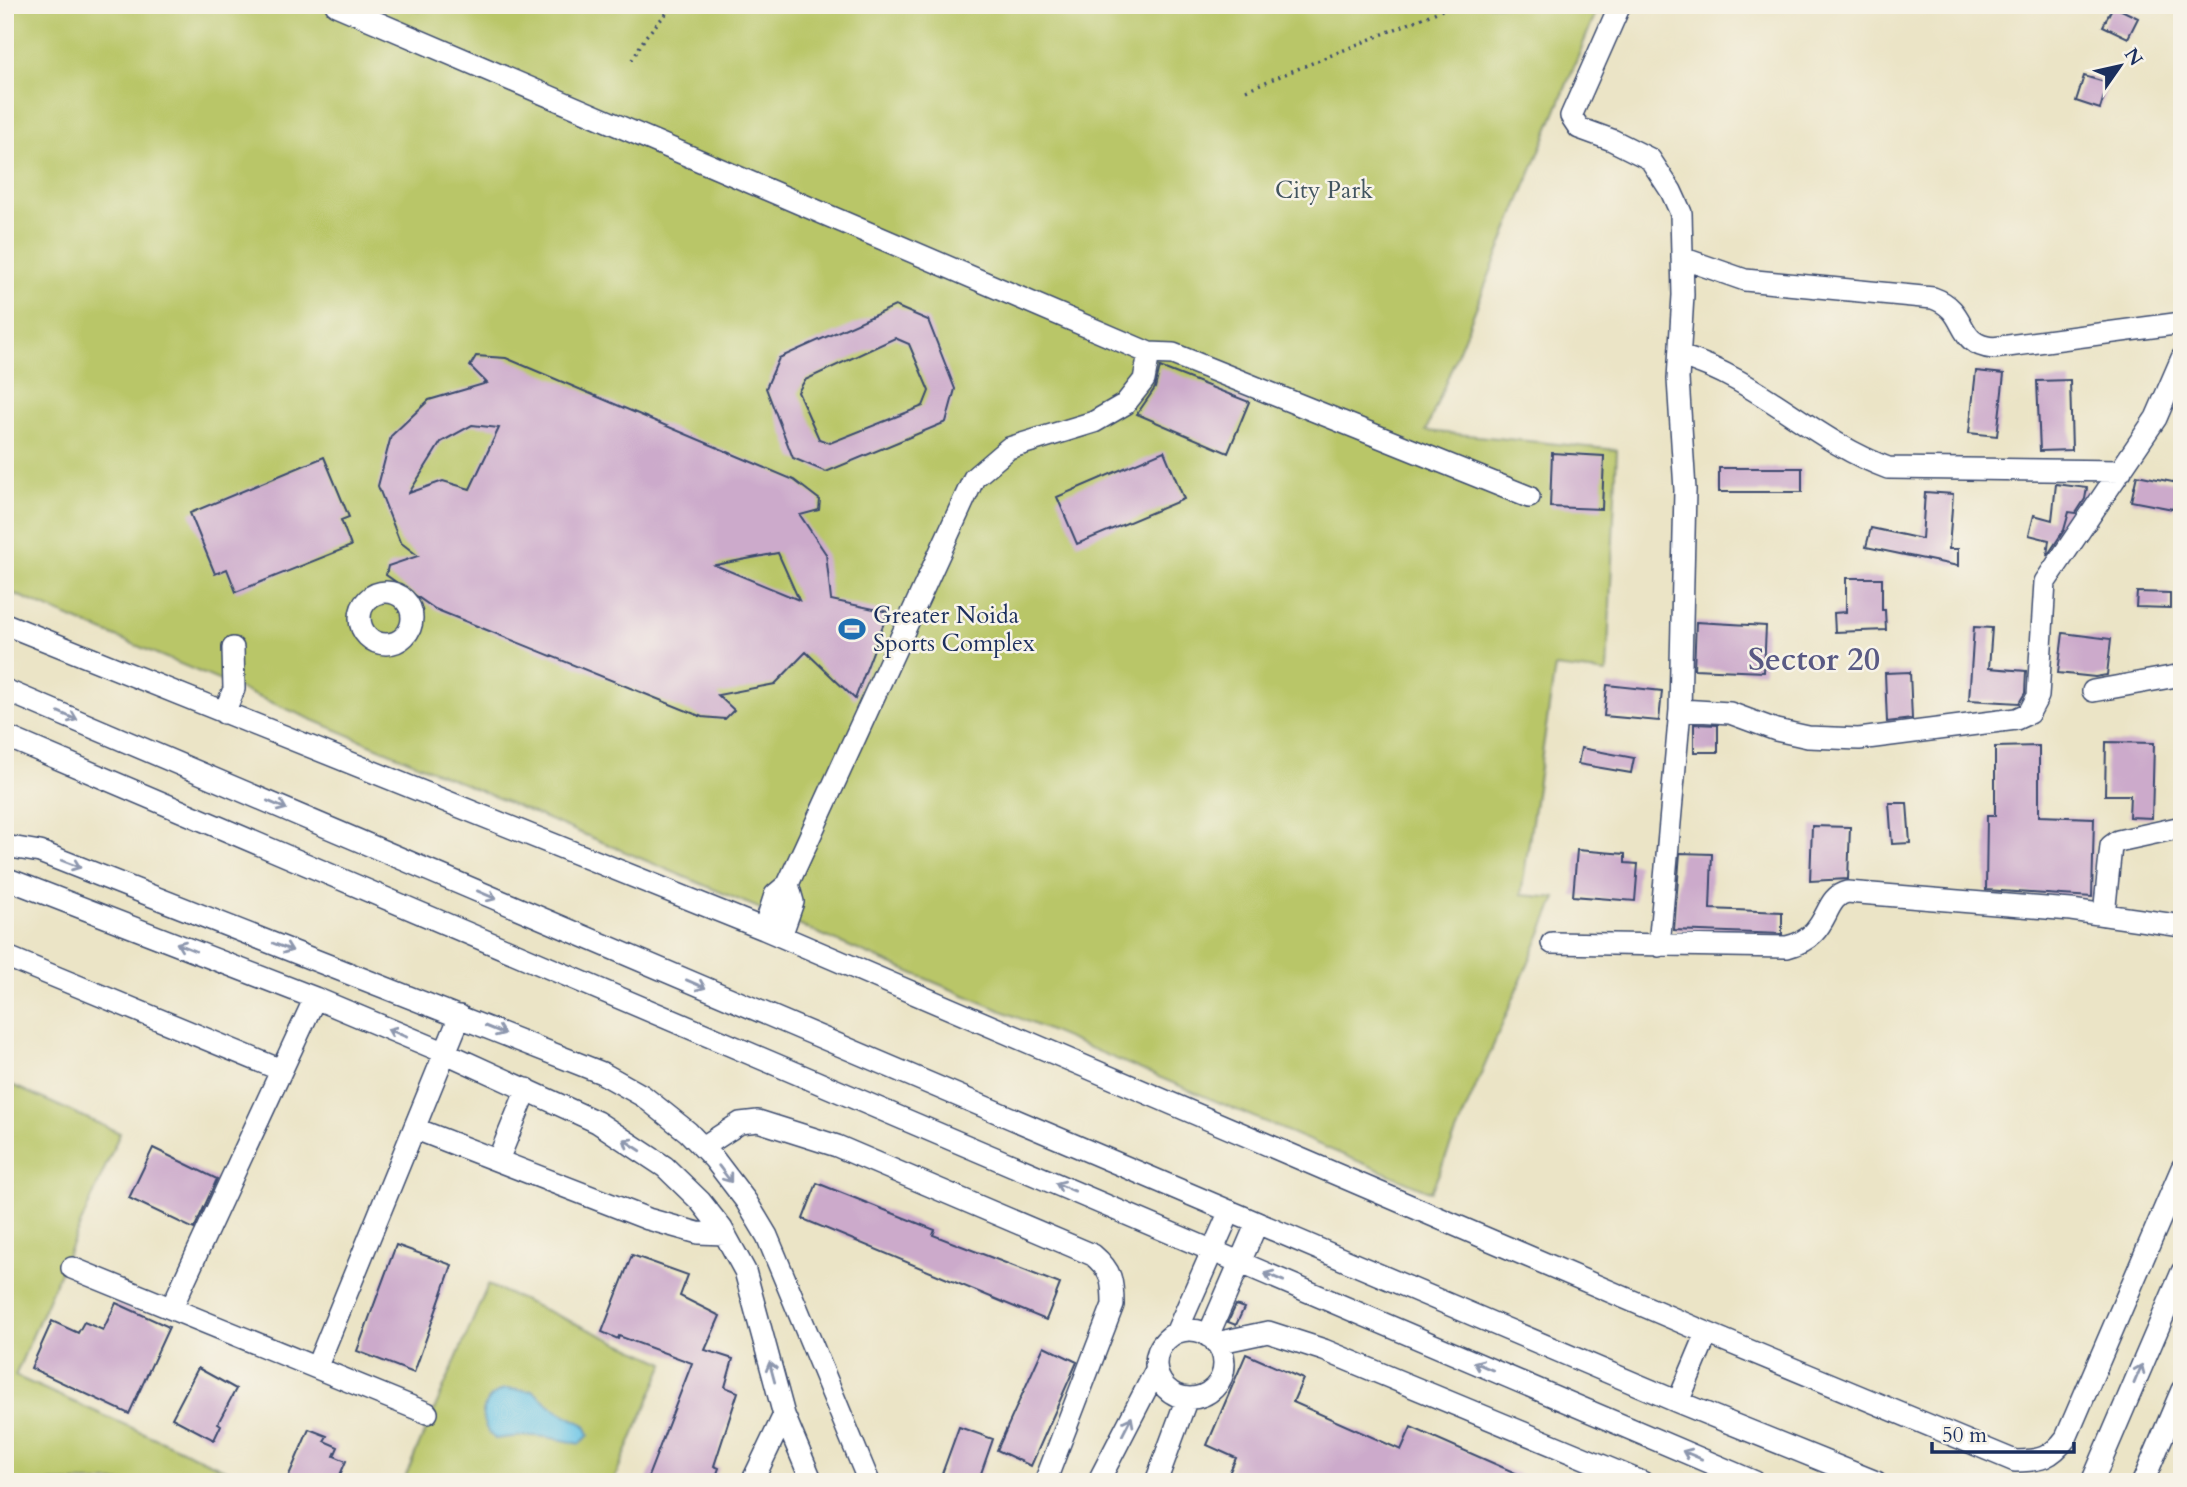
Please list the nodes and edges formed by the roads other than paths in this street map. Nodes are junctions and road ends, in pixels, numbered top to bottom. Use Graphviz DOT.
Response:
graph roads {
  1 [pos="336,5"];
  2 [pos="1620,5"];
  3 [pos="1682,258"];
  4 [pos="2182,323"];
  5 [pos="1149,353"];
  6 [pos="1680,356"];
  7 [pos="2182,358"];
  8 [pos="2121,471"];
  9 [pos="1529,497"];
  10 [pos="5,624"];
  11 [pos="233,648"];
  12 [pos="2182,675"];
  13 [pos="5,690"];
  14 [pos="2093,691"];
  15 [pos="1680,710"];
  16 [pos="224,713"];
  17 [pos="5,736"];
  18 [pos="2182,827"];
  19 [pos="5,846"];
  20 [pos="5,878"];
  21 [pos="2104,915"];
  22 [pos="2182,926"];
  23 [pos="773,933"];
  24 [pos="1552,943"];
  25 [pos="1659,946"];
  26 [pos="5,956"];
  27 [pos="315,998"];
  28 [pos="460,1016"];
  29 [pos="446,1053"];
  30 [pos="281,1070"];
  31 [pos="527,1089"];
  32 [pos="416,1129"];
  33 [pos="703,1147"];
  34 [pos="498,1160"];
  35 [pos="2182,1168"];
  36 [pos="1230,1211"];
  37 [pos="1257,1223"];
  38 [pos="725,1234"];
  39 [pos="1213,1251"];
  40 [pos="1239,1262"];
  41 [pos="72,1268"];
  42 [pos="2182,1272"];
  43 [pos="172,1307"];
  44 [pos="1175,1333"];
  45 [pos="1707,1333"];
  46 [pos="1212,1339"];
  47 [pos="317,1366"];
  48 [pos="1156,1370"];
  49 [pos="2182,1390"];
  50 [pos="1187,1398"];
  51 [pos="1678,1402"];
  52 [pos="427,1413"];
  53 [pos="784,1415"];
  54 [pos="2090,1480"];
  55 [pos="752,1482"];
  56 [pos="812,1482"];
  57 [pos="869,1482"];
  58 [pos="1045,1482"];
  59 [pos="1098,1482"];
  60 [pos="1156,1482"];
  61 [pos="1643,1482"];
  62 [pos="1755,1482"];
  63 [pos="1876,1482"];
  64 [pos="2143,1482"];
  1 -- 5 [label="street"];
  2 -- 3 [label="street"];
  3 -- 4 [label="street"];
  3 -- 6 [label="street"];
  5 -- 9 [label="street"];
  5 -- 23 [label="street"];
  6 -- 8 [label="street"];
  6 -- 15 [label="street"];
  7 -- 8 [label="street"];
  8 -- 15 [label="street"];
  10 -- 16 [label="street"];
  11 -- 16 [label="street"];
  12 -- 14 [label="street"];
  13 -- 36 [label="street, one-way"];
  15 -- 25 [label="street"];
  16 -- 23 [label="street"];
  39 -- 17 [label="street, one-way"];
  18 -- 21 [label="street"];
  19 -- 28 [label="street, one-way"];
  27 -- 20 [label="street, one-way"];
  21 -- 22 [label="street"];
  21 -- 25 [label="street"];
  23 -- 45 [label="street"];
  24 -- 25 [label="street"];
  26 -- 30 [label="street"];
  29 -- 27 [label="street, one-way"];
  27 -- 30 [label="street"];
  28 -- 29 [label="street"];
  28 -- 33 [label="street, one-way"];
  29 -- 31 [label="street"];
  29 -- 32 [label="street"];
  30 -- 43 [label="street"];
  31 -- 34 [label="street"];
  38 -- 31 [label="street, one-way"];
  32 -- 34 [label="street"];
  32 -- 47 [label="street"];
  33 -- 57 [label="street, one-way"];
  33 -- 58 [label="street"];
  34 -- 38 [label="street"];
  35 -- 45 [label="street"];
  36 -- 37 [label="street"];
  36 -- 39 [label="street"];
  37 -- 40 [label="street"];
  37 -- 51 [label="street"];
  53 -- 38 [label="street, one-way"];
  39 -- 40 [label="street"];
  39 -- 44 [label="street"];
  40 -- 46 [label="street"];
  62 -- 40 [label="street, one-way"];
  41 -- 43 [label="street"];
  54 -- 42 [label="street, one-way"];
  43 -- 47 [label="street"];
  44 -- 46 [label="street"];
  44 -- 48 [label="street"];
  45 -- 51 [label="street"];
  46 -- 50 [label="street"];
  46 -- 61 [label="street"];
  47 -- 52 [label="street"];
  48 -- 50 [label="street"];
  59 -- 48 [label="street, one-way"];
  49 -- 64 [label="street"];
  50 -- 60 [label="street"];
  51 -- 63 [label="street"];
  53 -- 55 [label="street"];
  53 -- 56 [label="street"];
}
